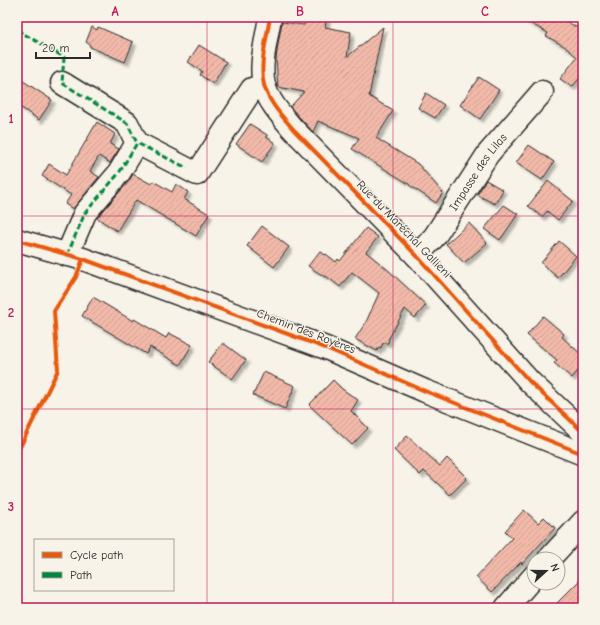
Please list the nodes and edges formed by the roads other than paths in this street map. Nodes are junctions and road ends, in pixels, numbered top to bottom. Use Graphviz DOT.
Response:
graph roads {
  1 [pos="270,17"];
  2 [pos="62,83"];
  3 [pos="264,86"];
  4 [pos="542,92"];
  5 [pos="137,143"];
  6 [pos="17,240"];
  7 [pos="66,255"];
  8 [pos="417,256"];
  9 [pos="583,432"];
  10 [pos="583,454"];
  11 [pos="583,522"];
  12 [pos="557,551"];
  13 [pos="526,585"];
  14 [pos="506,608"];
  1 -- 3 [label="street, Rue du Maréchal Gallieni"];
  2 -- 5 [label="street"];
  3 -- 5 [label="street"];
  3 -- 8 [label="street, Rue du Maréchal Gallieni"];
  4 -- 8 [label="street, Impasse des Lilas"];
  5 -- 7 [label="street"];
  6 -- 7 [label="street, Chemin des Royères"];
  7 -- 10 [label="street, Chemin des Royères"];
  8 -- 9 [label="street, Rue du Maréchal Gallieni"];
  11 -- 12 [label="street"];
  13 -- 14 [label="street"];
}
